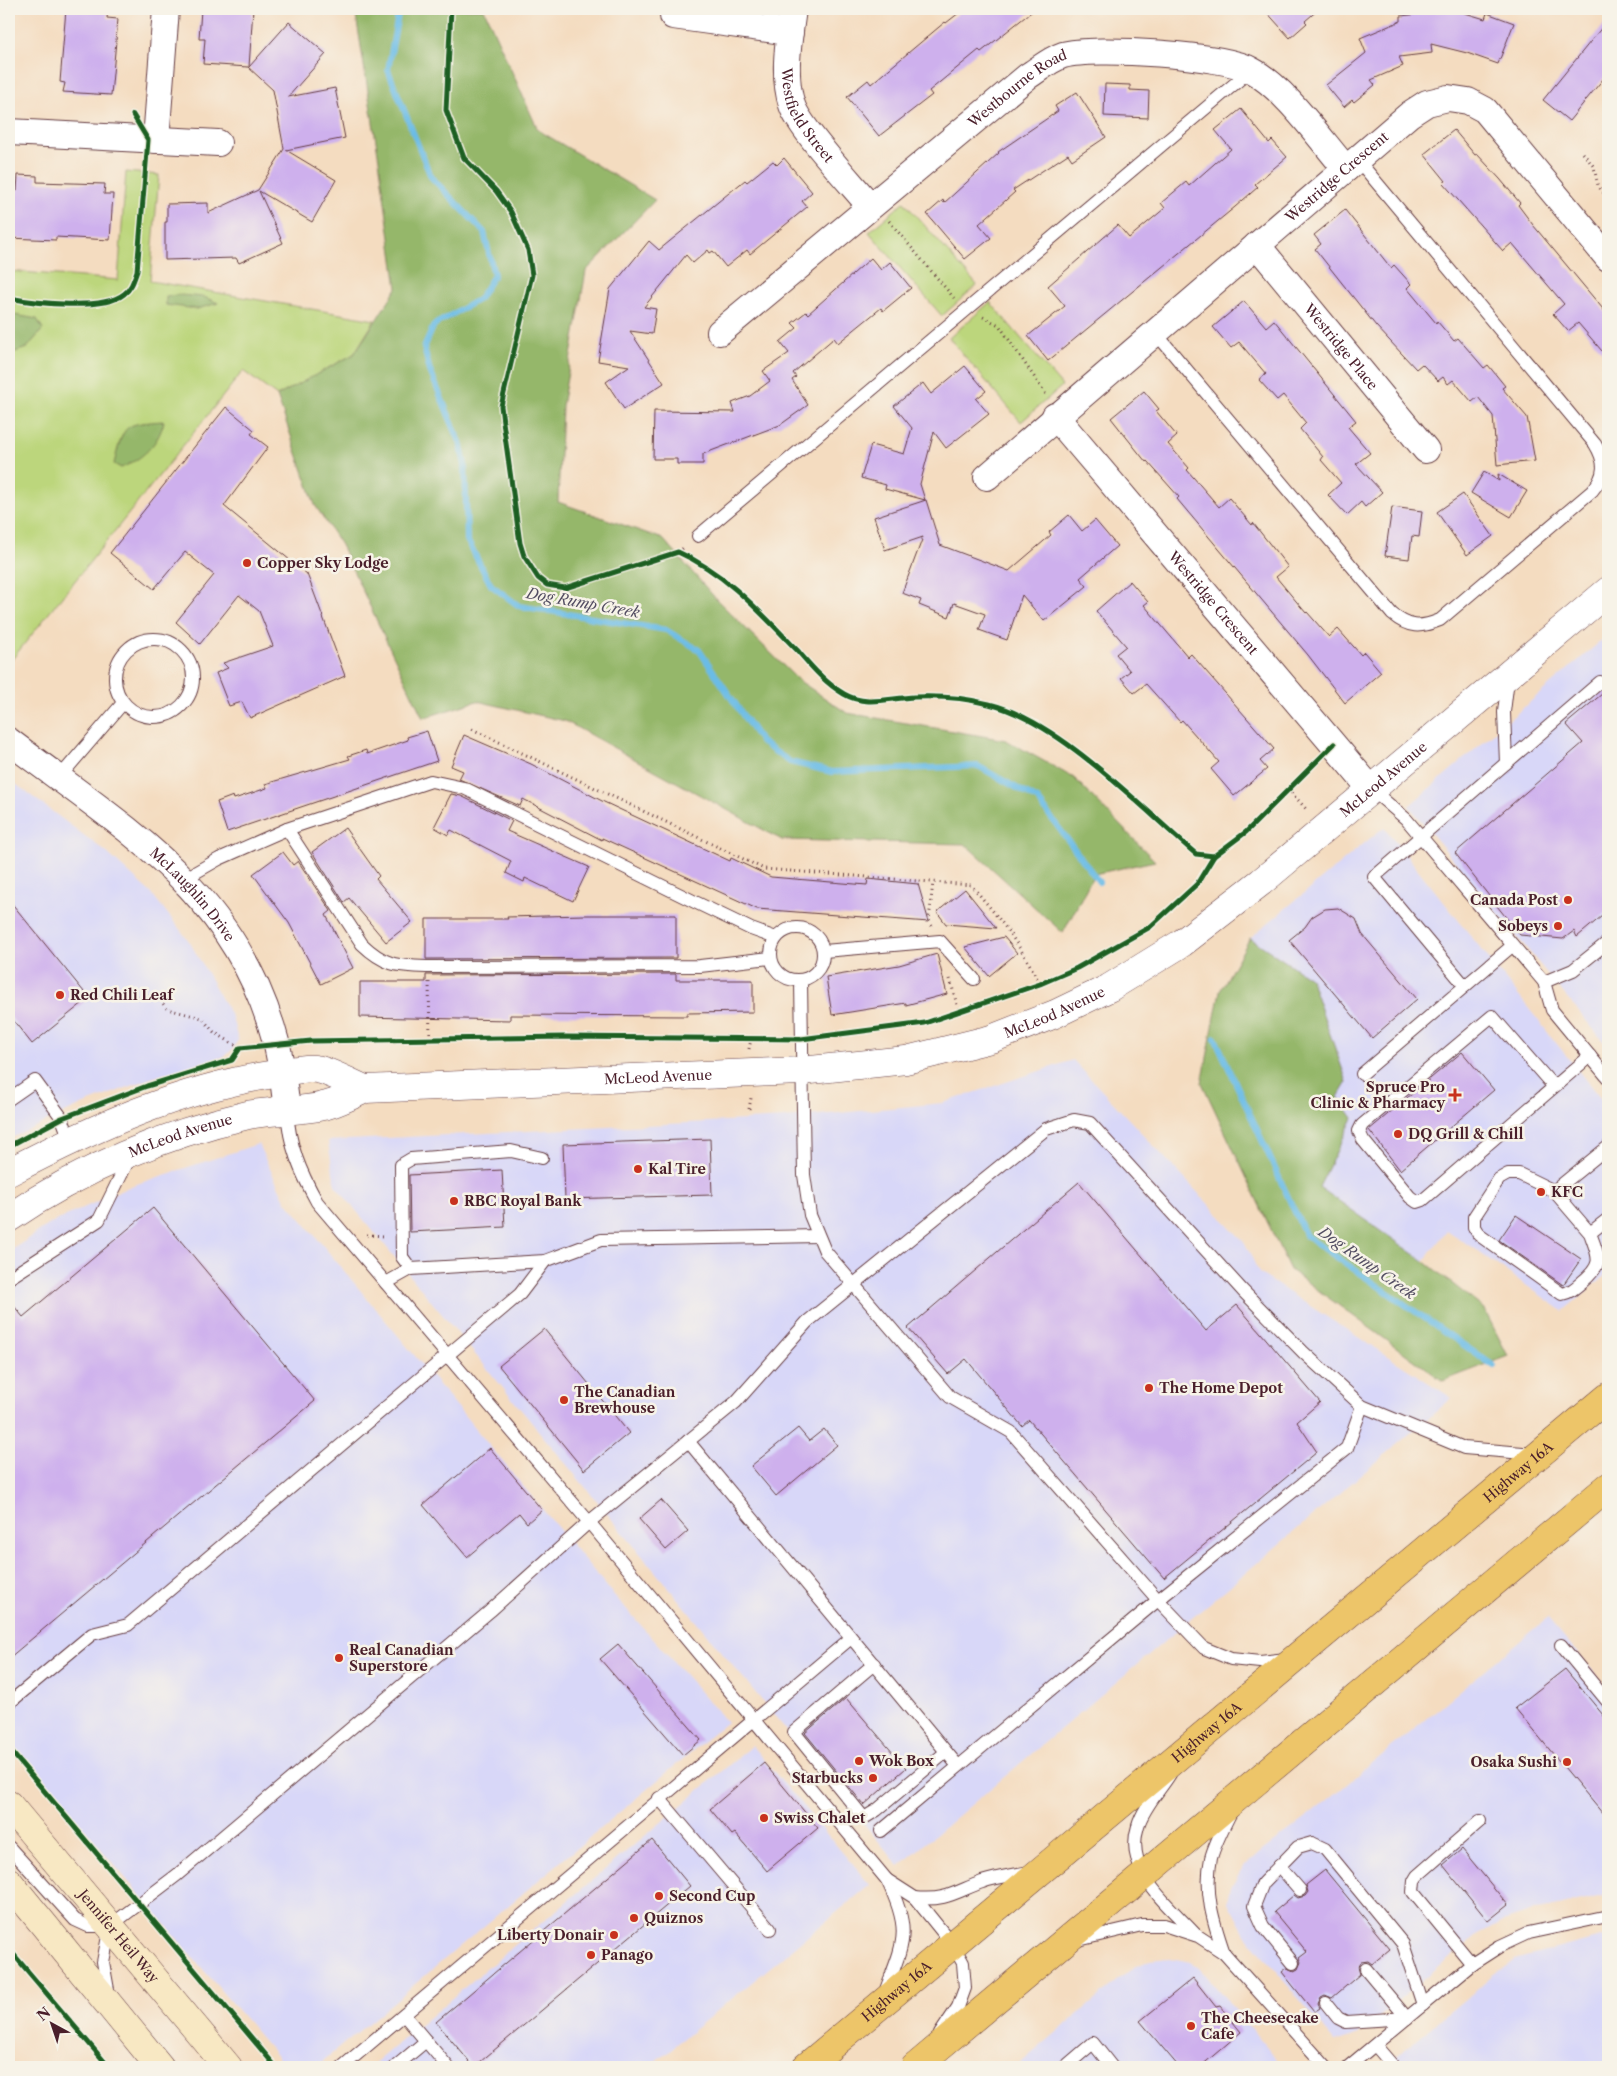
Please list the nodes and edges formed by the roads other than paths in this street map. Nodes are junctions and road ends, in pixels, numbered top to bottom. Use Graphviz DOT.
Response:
graph roads {
  1 [pos="166,9"];
  2 [pos="673,16"];
  3 [pos="792,20"];
  4 [pos="1251,70"];
  5 [pos="9,132"];
  6 [pos="156,140"];
  7 [pos="218,143"];
  8 [pos="1351,164"];
  9 [pos="870,206"];
  10 [pos="1256,245"];
  11 [pos="1608,258"];
  12 [pos="1154,331"];
  13 [pos="720,332"];
  14 [pos="1055,416"];
  15 [pos="1426,450"];
  16 [pos="987,476"];
  17 [pos="698,536"];
  18 [pos="1608,590"];
  19 [pos="1509,673"];
  20 [pos="1600,682"];
  21 [pos="123,703"];
  22 [pos="9,741"];
  23 [pos="1506,763"];
  24 [pos="58,778"];
  25 [pos="1371,790"];
  26 [pos="287,828"];
  27 [pos="1421,837"];
  28 [pos="184,879"];
  29 [pos="776,938"];
  30 [pos="1608,942"];
  31 [pos="1512,946"];
  32 [pos="824,951"];
  33 [pos="770,958"];
  34 [pos="974,979"];
  35 [pos="801,981"];
  36 [pos="1544,982"];
  37 [pos="1465,986"];
  38 [pos="1590,1056"];
  39 [pos="801,1071"];
  40 [pos="282,1073"];
  41 [pos="1362,1074"];
  42 [pos="1608,1078"];
  43 [pos="1554,1087"];
  44 [pos="366,1089"];
  45 [pos="9,1099"];
  46 [pos="287,1110"];
  47 [pos="70,1140"];
  48 [pos="1608,1147"];
  49 [pos="132,1153"];
  50 [pos="542,1158"];
  51 [pos="9,1172"];
  52 [pos="1554,1190"];
  53 [pos="9,1218"];
  54 [pos="1608,1219"];
  55 [pos="1590,1233"];
  56 [pos="818,1236"];
  57 [pos="545,1261"];
  58 [pos="411,1269"];
  59 [pos="9,1278"];
  60 [pos="386,1283"];
  61 [pos="852,1284"];
  62 [pos="446,1356"];
  63 [pos="1608,1397"];
  64 [pos="1362,1406"];
  65 [pos="688,1441"];
  66 [pos="1540,1454"];
  67 [pos="1608,1488"];
  68 [pos="589,1522"];
  69 [pos="1158,1600"];
  70 [pos="851,1638"];
  71 [pos="1561,1646"];
  72 [pos="1294,1659"];
  73 [pos="874,1664"];
  74 [pos="1608,1702"];
  75 [pos="9,1703"];
  76 [pos="752,1719"];
  77 [pos="1188,1747"];
  78 [pos="946,1752"];
  79 [pos="958,1766"];
  80 [pos="659,1798"];
  81 [pos="1237,1798"];
  82 [pos="9,1805"];
  83 [pos="1480,1821"];
  84 [pos="881,1831"];
  85 [pos="9,1847"];
  86 [pos="1279,1866"];
  87 [pos="1046,1869"];
  88 [pos="1143,1875"];
  89 [pos="887,1880"];
  90 [pos="9,1882"];
  91 [pos="1300,1890"];
  92 [pos="915,1898"];
  93 [pos="1608,1916"];
  94 [pos="110,1926"];
  95 [pos="770,1929"];
  96 [pos="1198,1936"];
  97 [pos="1062,1944"];
  98 [pos="953,1945"];
  99 [pos="1224,1953"];
  100 [pos="1293,1962"];
  101 [pos="1472,1964"];
  102 [pos="1366,1969"];
  103 [pos="1326,2003"];
  104 [pos="1423,2005"];
  105 [pos="879,2006"];
  106 [pos="112,2010"];
  107 [pos="404,2015"];
  108 [pos="1407,2018"];
  109 [pos="426,2041"];
  110 [pos="1375,2045"];
  111 [pos="919,2064"];
  112 [pos="160,2067"];
  113 [pos="228,2067"];
  114 [pos="342,2067"];
  115 [pos="395,2067"];
  116 [pos="448,2067"];
  117 [pos="806,2067"];
  118 [pos="1065,2067"];
  119 [pos="1112,2067"];
  120 [pos="1326,2067"];
  121 [pos="1348,2067"];
  122 [pos="1394,2067"];
  1 -- 6 [label="street"];
  2 -- 3 [label="street"];
  3 -- 9 [label="street, Westfield Street"];
  4 -- 8 [label="street, Westbourne Road"];
  4 -- 9 [label="street, Westbourne Road"];
  4 -- 17 [label="lane"];
  5 -- 6 [label="street"];
  6 -- 7 [label="street"];
  8 -- 10 [label="street, Westridge Crescent"];
  8 -- 11 [label="street, Westridge Crescent"];
  8 -- 12 [label="lane"];
  9 -- 13 [label="street, Westbourne Road"];
  10 -- 12 [label="street, Westridge Crescent"];
  10 -- 15 [label="street, Westridge Place"];
  12 -- 14 [label="street, Westridge Crescent"];
  14 -- 16 [label="street, Westridge Crescent"];
  14 -- 25 [label="street, Westridge Crescent"];
  18 -- 19 [label="street, McLeod Avenue"];
  19 -- 23 [label="lane"];
  19 -- 25 [label="street, McLeod Avenue"];
  20 -- 23 [label="lane"];
  21 -- 21 [label="lane"];
  21 -- 24 [label="lane"];
  22 -- 24 [label="street, McLaughlin Drive"];
  23 -- 27 [label="lane"];
  24 -- 28 [label="street, McLaughlin Drive"];
  25 -- 27 [label="lane"];
  25 -- 39 [label="street, McLeod Avenue"];
  26 -- 28 [label="lane"];
  26 -- 29 [label="lane"];
  26 -- 33 [label="lane"];
  27 -- 31 [label="lane"];
  27 -- 37 [label="lane"];
  28 -- 40 [label="street, McLaughlin Drive"];
  29 -- 32 [label="lane"];
  29 -- 33 [label="lane"];
  30 -- 36 [label="lane"];
  31 -- 36 [label="lane"];
  31 -- 37 [label="lane"];
  32 -- 34 [label="lane"];
  32 -- 35 [label="lane"];
  33 -- 35 [label="lane"];
  35 -- 39 [label="lane"];
  36 -- 38 [label="lane"];
  37 -- 41 [label="lane"];
  38 -- 42 [label="lane"];
  38 -- 43 [label="lane"];
  39 -- 44 [label="street, McLeod Avenue"];
  39 -- 56 [label="lane"];
  40 -- 44 [label="street, McLeod Avenue"];
  40 -- 46 [label="street, McLaughlin Drive"];
  40 -- 47 [label="street, McLeod Avenue"];
  43 -- 43 [label="lane"];
  44 -- 46 [label="street, McLeod Avenue"];
  45 -- 47 [label="lane"];
  46 -- 49 [label="street, McLeod Avenue"];
  46 -- 60 [label="lane"];
  47 -- 51 [label="street, McLeod Avenue"];
  48 -- 52 [label="lane"];
  49 -- 53 [label="street, McLeod Avenue"];
  49 -- 59 [label="lane"];
  50 -- 58 [label="lane"];
  52 -- 55 [label="lane"];
  52 -- 55 [label="lane"];
  54 -- 55 [label="lane"];
  56 -- 57 [label="lane"];
  56 -- 61 [label="lane"];
  57 -- 58 [label="lane"];
  57 -- 62 [label="lane"];
  58 -- 60 [label="lane"];
  60 -- 62 [label="lane"];
  61 -- 64 [label="lane"];
  61 -- 65 [label="lane"];
  61 -- 69 [label="lane"];
  62 -- 68 [label="lane"];
  62 -- 75 [label="lane"];
  63 -- 66 [label="main road, Highway 16A"];
  64 -- 66 [label="lane"];
  64 -- 69 [label="lane"];
  65 -- 68 [label="lane"];
  65 -- 70 [label="lane"];
  66 -- 72 [label="main road, Highway 16A"];
  67 -- 81 [label="main road"];
  68 -- 76 [label="lane"];
  68 -- 94 [label="lane"];
  69 -- 72 [label="lane"];
  69 -- 79 [label="lane"];
  70 -- 73 [label="lane"];
  70 -- 76 [label="lane"];
  71 -- 74 [label="lane"];
  72 -- 77 [label="main road, Highway 16A"];
  73 -- 78 [label="lane"];
  73 -- 78 [label="lane"];
  76 -- 80 [label="lane"];
  76 -- 89 [label="lane"];
  77 -- 87 [label="main road, Highway 16A"];
  77 -- 88 [label="lane"];
  78 -- 79 [label="lane"];
  79 -- 84 [label="lane"];
  80 -- 95 [label="lane"];
  80 -- 107 [label="lane"];
  81 -- 88 [label="main road"];
  81 -- 99 [label="lane"];
  82 -- 94 [label="main road, Jennifer Heil Way"];
  83 -- 101 [label="lane"];
  85 -- 94 [label="lane"];
  86 -- 91 [label="lane"];
  86 -- 100 [label="lane"];
  86 -- 104 [label="lane"];
  87 -- 92 [label="lane"];
  87 -- 98 [label="main road, Highway 16A"];
  88 -- 96 [label="lane"];
  88 -- 97 [label="main road"];
  89 -- 92 [label="lane"];
  89 -- 105 [label="lane"];
  90 -- 106 [label="main road"];
  92 -- 98 [label="lane"];
  93 -- 101 [label="lane"];
  94 -- 106 [label="lane"];
  94 -- 113 [label="main road, Jennifer Heil Way"];
  96 -- 97 [label="lane"];
  96 -- 99 [label="lane"];
  97 -- 111 [label="main road"];
  98 -- 105 [label="main road, Highway 16A"];
  98 -- 111 [label="lane"];
  99 -- 120 [label="lane"];
  101 -- 104 [label="lane"];
  102 -- 108 [label="lane"];
  103 -- 108 [label="lane"];
  104 -- 108 [label="lane"];
  105 -- 117 [label="main road, Highway 16A"];
  106 -- 112 [label="main road"];
  107 -- 109 [label="lane"];
  107 -- 114 [label="lane"];
  108 -- 110 [label="lane"];
  109 -- 115 [label="lane"];
  109 -- 116 [label="lane"];
  110 -- 121 [label="lane"];
  110 -- 122 [label="lane"];
  118 -- 119 [label="lane"];
}
